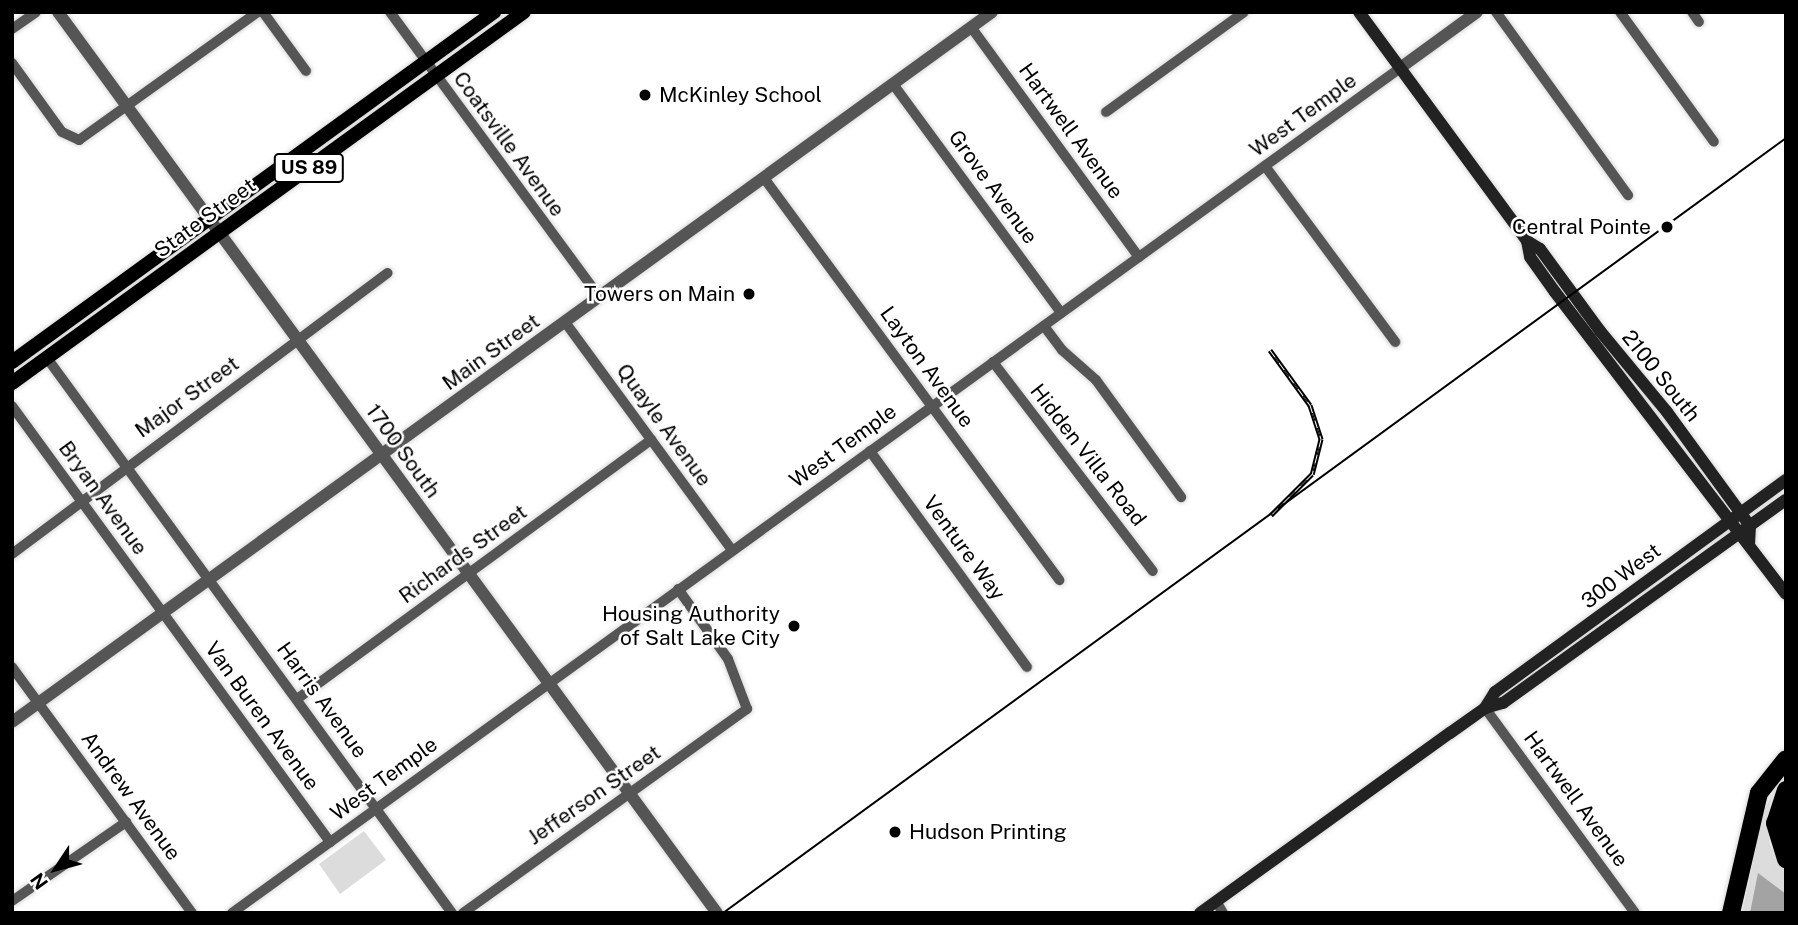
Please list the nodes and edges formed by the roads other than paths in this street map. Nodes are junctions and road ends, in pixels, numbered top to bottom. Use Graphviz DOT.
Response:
graph roads {
  1 [pos="36,12"];
  2 [pos="58,12"];
  3 [pos="258,12"];
  4 [pos="263,12"];
  5 [pos="390,12"];
  6 [pos="494,12"];
  7 [pos="524,12"];
  8 [pos="992,12"];
  9 [pos="1244,12"];
  10 [pos="1359,12"];
  11 [pos="1477,12"];
  12 [pos="1496,12"];
  13 [pos="1620,12"];
  14 [pos="1692,12"];
  15 [pos="1699,22"];
  16 [pos="971,27"];
  17 [pos="12,29"];
  18 [pos="425,62"];
  19 [pos="12,63"];
  20 [pos="1400,68"];
  21 [pos="306,71"];
  22 [pos="436,76"];
  23 [pos="893,84"];
  24 [pos="127,107"];
  25 [pos="1106,112"];
  26 [pos="1714,142"];
  27 [pos="1265,166"];
  28 [pos="764,178"];
  29 [pos="1628,195"];
  30 [pos="208,220"];
  31 [pos="218,234"];
  32 [pos="1527,241"];
  33 [pos="1139,257"];
  34 [pos="388,273"];
  35 [pos="598,298"];
  36 [pos="1061,313"];
  37 [pos="565,322"];
  38 [pos="1044,326"];
  39 [pos="297,340"];
  40 [pos="1395,342"];
  41 [pos="47,358"];
  42 [pos="12,362"];
  43 [pos="993,362"];
  44 [pos="12,383"];
  45 [pos="12,406"];
  46 [pos="931,406"];
  47 [pos="651,440"];
  48 [pos="870,451"];
  49 [pos="382,455"];
  50 [pos="127,467"];
  51 [pos="1786,480"];
  52 [pos="1181,497"];
  53 [pos="1786,500"];
  54 [pos="83,503"];
  55 [pos="1741,513"];
  56 [pos="1728,522"];
  57 [pos="1749,526"];
  58 [pos="1737,535"];
  59 [pos="1749,543"];
  60 [pos="732,550"];
  61 [pos="12,554"];
  62 [pos="1153,571"];
  63 [pos="469,573"];
  64 [pos="210,579"];
  65 [pos="1059,580"];
  66 [pos="678,589"];
  67 [pos="1786,594"];
  68 [pos="163,613"];
  69 [pos="12,667"];
  70 [pos="1027,667"];
  71 [pos="548,683"];
  72 [pos="297,699"];
  73 [pos="38,703"];
  74 [pos="1485,708"];
  75 [pos="12,722"];
  76 [pos="1786,759"];
  77 [pos="1786,790"];
  78 [pos="629,793"];
  79 [pos="377,808"];
  80 [pos="125,822"];
  81 [pos="330,842"];
  82 [pos="1786,859"];
  83 [pos="12,901"];
  84 [pos="1216,901"];
  85 [pos="192,913"];
  86 [pos="232,913"];
  87 [pos="452,913"];
  88 [pos="463,913"];
  89 [pos="716,913"];
  90 [pos="1200,913"];
  91 [pos="1223,913"];
  92 [pos="1635,913"];
  93 [pos="1731,913"];
  1 -- 17 [label="street"];
  2 -- 24 [label="street, 1700 South"];
  3 -- 24 [label="street"];
  4 -- 21 [label="street"];
  5 -- 18 [label="street, Coatsville Avenue"];
  6 -- 18 [label="main road, State Street / US 89"];
  7 -- 22 [label="main road, State Street / US 89"];
  8 -- 16 [label="street, Main Street"];
  9 -- 25 [label="street"];
  10 -- 20 [label="main road, 2100 South"];
  11 -- 20 [label="street, West Temple"];
  12 -- 29 [label="street"];
  13 -- 26 [label="street"];
  14 -- 15 [label="street"];
  16 -- 23 [label="street, Main Street"];
  16 -- 33 [label="street, Hartwell Avenue"];
  18 -- 22 [label="street, Coatsville Avenue"];
  18 -- 30 [label="main road, State Street / US 89"];
  19 -- 24 [label="street"];
  20 -- 27 [label="street, West Temple"];
  20 -- 32 [label="main road, 2100 South"];
  22 -- 31 [label="main road, State Street / US 89"];
  22 -- 35 [label="street, Coatsville Avenue"];
  23 -- 28 [label="street, Main Street"];
  23 -- 36 [label="street, Grove Avenue"];
  24 -- 30 [label="street, 1700 South"];
  27 -- 33 [label="street, West Temple"];
  27 -- 40 [label="street"];
  28 -- 35 [label="street, Main Street"];
  28 -- 46 [label="street, Layton Avenue"];
  30 -- 31 [label="street, 1700 South"];
  30 -- 42 [label="main road, State Street / US 89"];
  31 -- 39 [label="street, 1700 South"];
  31 -- 41 [label="main road, State Street / US 89"];
  32 -- 55 [label="main road, 2100 South"];
  32 -- 56 [label="main road, 2100 South"];
  33 -- 36 [label="street, West Temple"];
  34 -- 39 [label="street, Major Street"];
  35 -- 37 [label="street, Main Street"];
  36 -- 38 [label="street, West Temple"];
  37 -- 47 [label="street, Quayle Avenue"];
  37 -- 49 [label="street, Main Street"];
  38 -- 43 [label="street, West Temple"];
  38 -- 52 [label="street"];
  39 -- 49 [label="street, 1700 South"];
  39 -- 50 [label="street, Major Street"];
  41 -- 44 [label="main road, State Street / US 89"];
  41 -- 50 [label="street, Harris Avenue"];
  43 -- 46 [label="street, West Temple"];
  43 -- 62 [label="street, Hidden Villa Road"];
  45 -- 54 [label="street, Bryan Avenue"];
  46 -- 48 [label="street, West Temple"];
  46 -- 65 [label="street, Layton Avenue"];
  47 -- 60 [label="street, Quayle Avenue"];
  47 -- 63 [label="street, Richards Street"];
  48 -- 60 [label="street, West Temple"];
  48 -- 70 [label="street, Venture Way"];
  49 -- 63 [label="street, 1700 South"];
  49 -- 64 [label="street, Main Street"];
  50 -- 54 [label="street, Major Street"];
  50 -- 64 [label="street, Harris Avenue"];
  51 -- 55 [label="main road, 300 West"];
  53 -- 57 [label="main road, 300 West"];
  54 -- 61 [label="street, Major Street"];
  54 -- 68 [label="street, Bryan Avenue"];
  55 -- 56 [label="main road, 300 West"];
  55 -- 57 [label="main road, 2100 South"];
  56 -- 58 [label="main road, 2100 South"];
  56 -- 74 [label="main road, 300 West"];
  57 -- 58 [label="main road, 300 West"];
  57 -- 59 [label="main road"];
  58 -- 59 [label="main road, 2100 South"];
  58 -- 74 [label="main road, 300 West"];
  59 -- 67 [label="main road, 2100 South"];
  60 -- 66 [label="street, West Temple"];
  63 -- 71 [label="street, 1700 South"];
  63 -- 72 [label="street, Richards Street"];
  64 -- 68 [label="street, Main Street"];
  64 -- 72 [label="street, Harris Avenue"];
  66 -- 71 [label="street, West Temple"];
  66 -- 78 [label="street, Jefferson Street"];
  68 -- 73 [label="street, Main Street"];
  68 -- 81 [label="street, Van Buren Avenue"];
  69 -- 73 [label="street, Andrew Avenue"];
  71 -- 78 [label="street, 1700 South"];
  71 -- 79 [label="street, West Temple"];
  72 -- 79 [label="street, Harris Avenue"];
  73 -- 75 [label="street, Main Street"];
  73 -- 80 [label="street, Andrew Avenue"];
  74 -- 84 [label="main road, 300 West"];
  74 -- 92 [label="street, Hartwell Avenue"];
  76 -- 93 [label="highway"];
  77 -- 82 [label="highway"];
  78 -- 88 [label="street, Jefferson Street"];
  78 -- 89 [label="street, 1700 South"];
  79 -- 81 [label="street, West Temple"];
  79 -- 87 [label="street, Harris Avenue"];
  80 -- 83 [label="street"];
  80 -- 85 [label="street, Andrew Avenue"];
  81 -- 86 [label="street, West Temple"];
  84 -- 90 [label="main road, 300 West"];
  84 -- 91 [label="street"];
}
